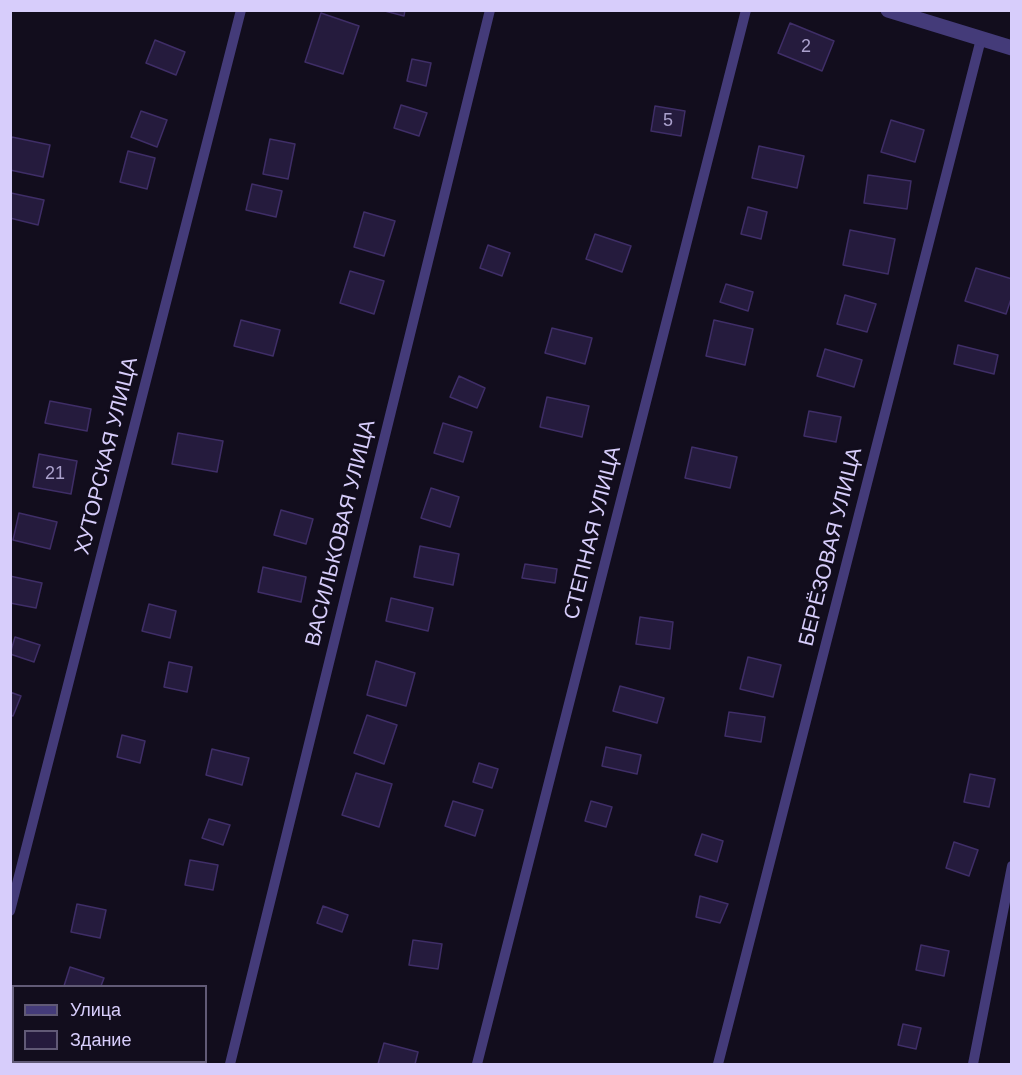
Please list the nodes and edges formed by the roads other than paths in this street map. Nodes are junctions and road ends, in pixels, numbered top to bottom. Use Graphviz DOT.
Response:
graph roads {
  1 [pos="241,10"];
  2 [pos="490,10"];
  3 [pos="746,10"];
  4 [pos="888,10"];
  5 [pos="981,39"];
  6 [pos="1011,48"];
  7 [pos="1011,866"];
  8 [pos="10,912"];
  9 [pos="230,1065"];
  10 [pos="477,1065"];
  11 [pos="718,1065"];
  12 [pos="973,1065"];
  1 -- 8 [label="lane, ХУТОРСКАЯ УЛИЦА"];
  2 -- 9 [label="lane, ВАСИЛЬКОВАЯ УЛИЦА"];
  3 -- 10 [label="lane, СТЕПНАЯ УЛИЦА"];
  4 -- 5 [label="street"];
  5 -- 6 [label="street"];
  5 -- 11 [label="lane, БЕРЁЗОВАЯ УЛИЦА"];
  7 -- 12 [label="lane"];
}
